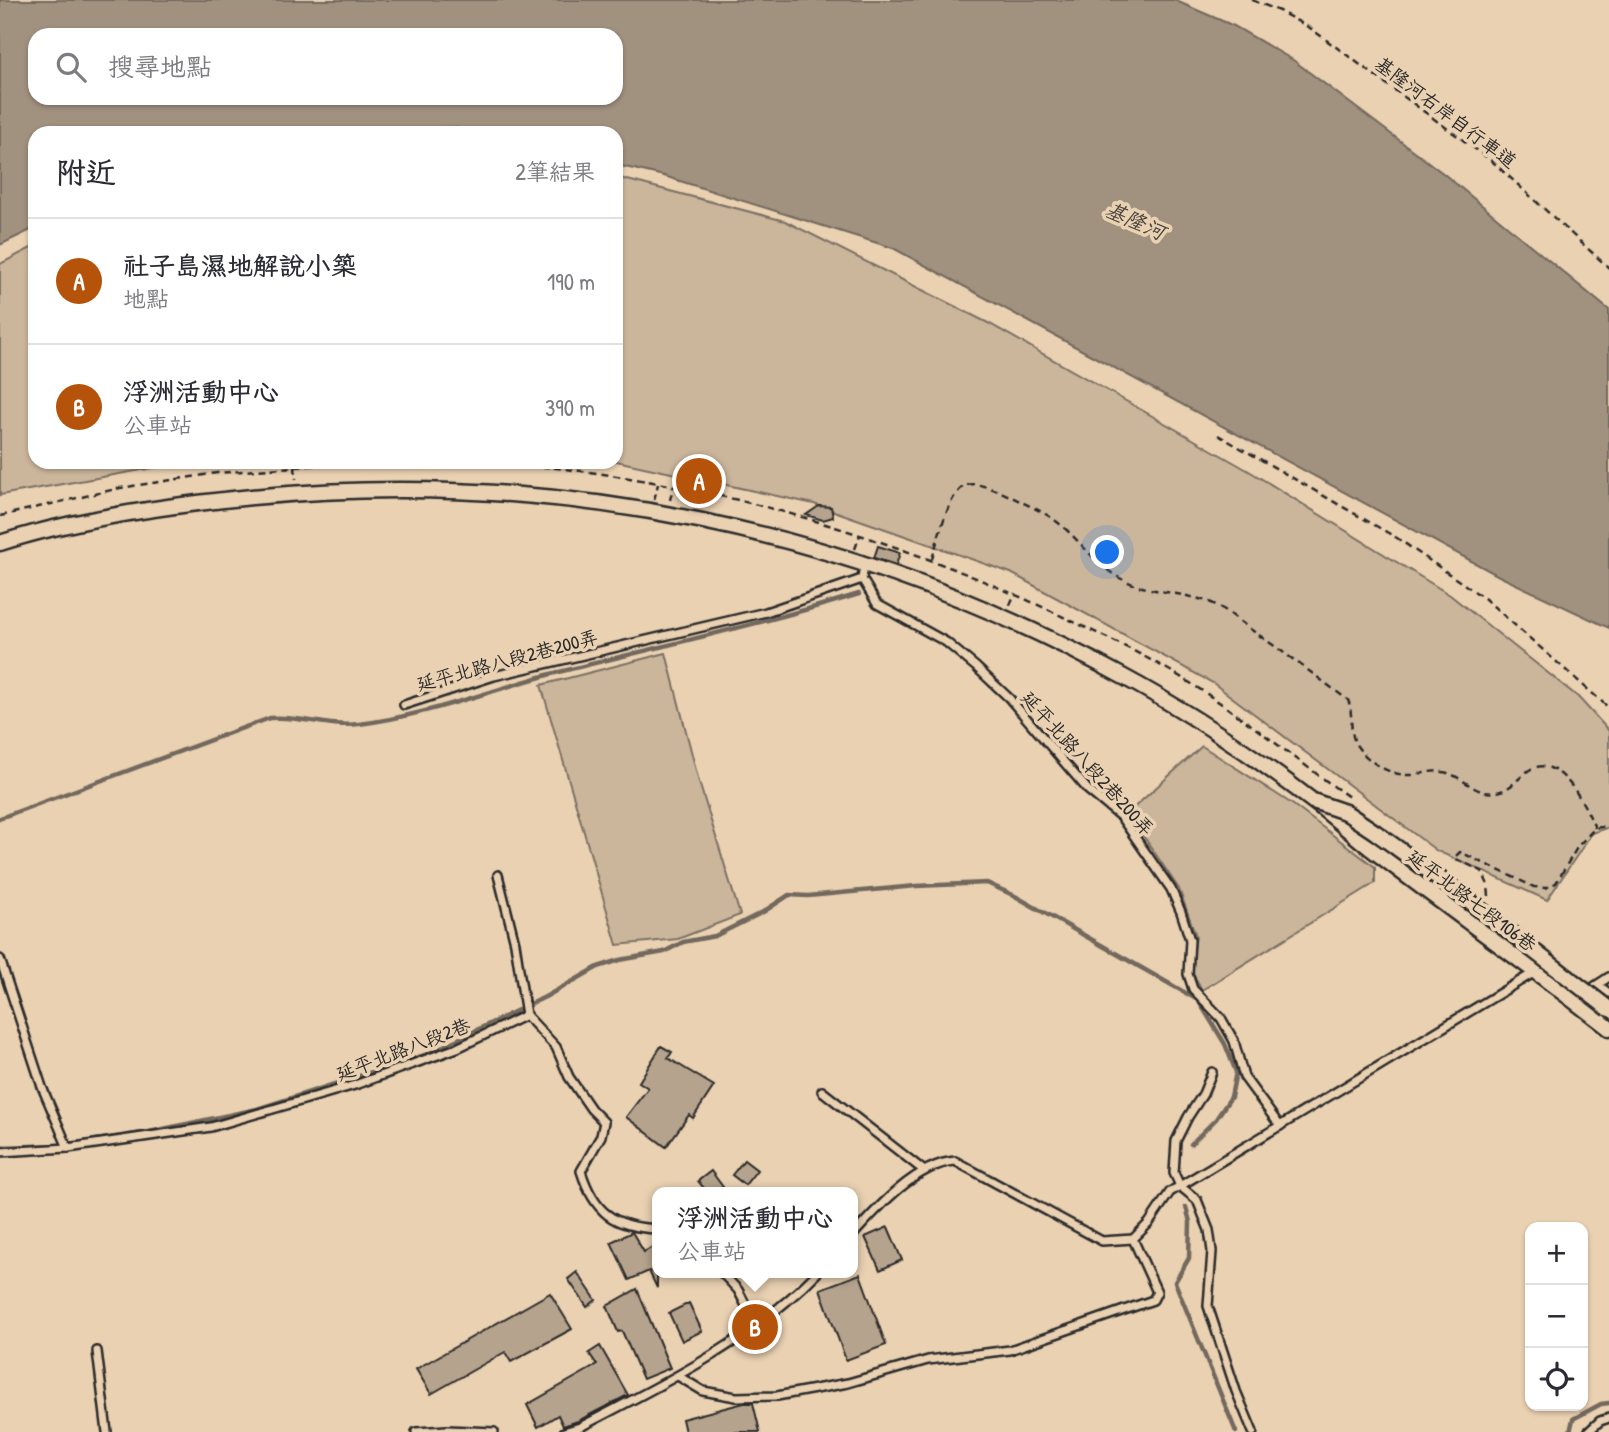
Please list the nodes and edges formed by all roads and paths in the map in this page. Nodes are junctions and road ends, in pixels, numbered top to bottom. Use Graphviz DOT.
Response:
graph roads {
  1 [pos="1252,0"];
  2 [pos="1609,268"];
  3 [pos="1218,435"];
  4 [pos="260,469"];
  5 [pos="658,484"];
  6 [pos="652,510"];
  7 [pos="0,516"];
  8 [pos="0,543"];
  9 [pos="932,559"];
  10 [pos="864,563"];
  11 [pos="862,579"];
  12 [pos="404,705"];
  13 [pos="1609,708"];
  14 [pos="1313,801"];
  15 [pos="1609,826"];
  16 [pos="1595,828"];
  17 [pos="498,875"];
  18 [pos="1489,900"];
  19 [pos="0,959"];
  20 [pos="1530,968"];
  21 [pos="1609,977"];
  22 [pos="1598,985"];
  23 [pos="1609,993"];
  24 [pos="1609,1009"];
  25 [pos="526,1015"];
  26 [pos="1609,1028"];
  27 [pos="1212,1072"];
  28 [pos="822,1091"];
  29 [pos="1280,1126"];
  30 [pos="68,1148"];
  31 [pos="0,1152"];
  32 [pos="923,1170"];
  33 [pos="1181,1186"];
  34 [pos="652,1228"];
  35 [pos="858,1229"];
  36 [pos="1133,1239"];
  37 [pos="727,1278"];
  38 [pos="812,1278"];
  39 [pos="756,1325"];
  40 [pos="97,1351"];
  41 [pos="678,1376"];
  42 [pos="1609,1418"];
  43 [pos="107,1432"];
  44 [pos="416,1432"];
  45 [pos="494,1432"];
  46 [pos="564,1432"];
  47 [pos="1253,1432"];
  48 [pos="1588,1432"];
  1 -- 2 [label="path, 基隆河右岸自行車道"];
  3 -- 13 [label="path"];
  4 -- 7 [label="path"];
  5 -- 6 [label="path"];
  6 -- 8 [label="street"];
  6 -- 10 [label="street"];
  9 -- 16 [label="path"];
  10 -- 11 [label="lane"];
  10 -- 14 [label="street"];
  11 -- 12 [label="lane, 延平北路八段2巷200弄"];
  11 -- 29 [label="lane, 延平北路八段2巷200弄"];
  14 -- 20 [label="street, 延平北路七段106巷"];
  14 -- 24 [label="street, bridge"];
  15 -- 16 [label="path"];
  16 -- 18 [label="path"];
  17 -- 25 [label="lane"];
  19 -- 30 [label="lane"];
  20 -- 22 [label="lane"];
  20 -- 26 [label="street, 延平北路七段106巷"];
  20 -- 29 [label="lane"];
  21 -- 22 [label="lane"];
  22 -- 23 [label="lane"];
  25 -- 30 [label="lane, 延平北路八段2巷"];
  25 -- 34 [label="lane"];
  27 -- 33 [label="lane"];
  28 -- 32 [label="lane"];
  29 -- 33 [label="lane"];
  30 -- 31 [label="lane, 延平北路八段2巷"];
  32 -- 35 [label="lane"];
  32 -- 36 [label="lane"];
  33 -- 36 [label="lane"];
  33 -- 47 [label="lane"];
  36 -- 41 [label="lane"];
  37 -- 39 [label="lane"];
  38 -- 39 [label="lane"];
  39 -- 41 [label="lane"];
  40 -- 43 [label="lane"];
  41 -- 46 [label="lane"];
  42 -- 48 [label="lane"];
  44 -- 45 [label="lane"];
}
